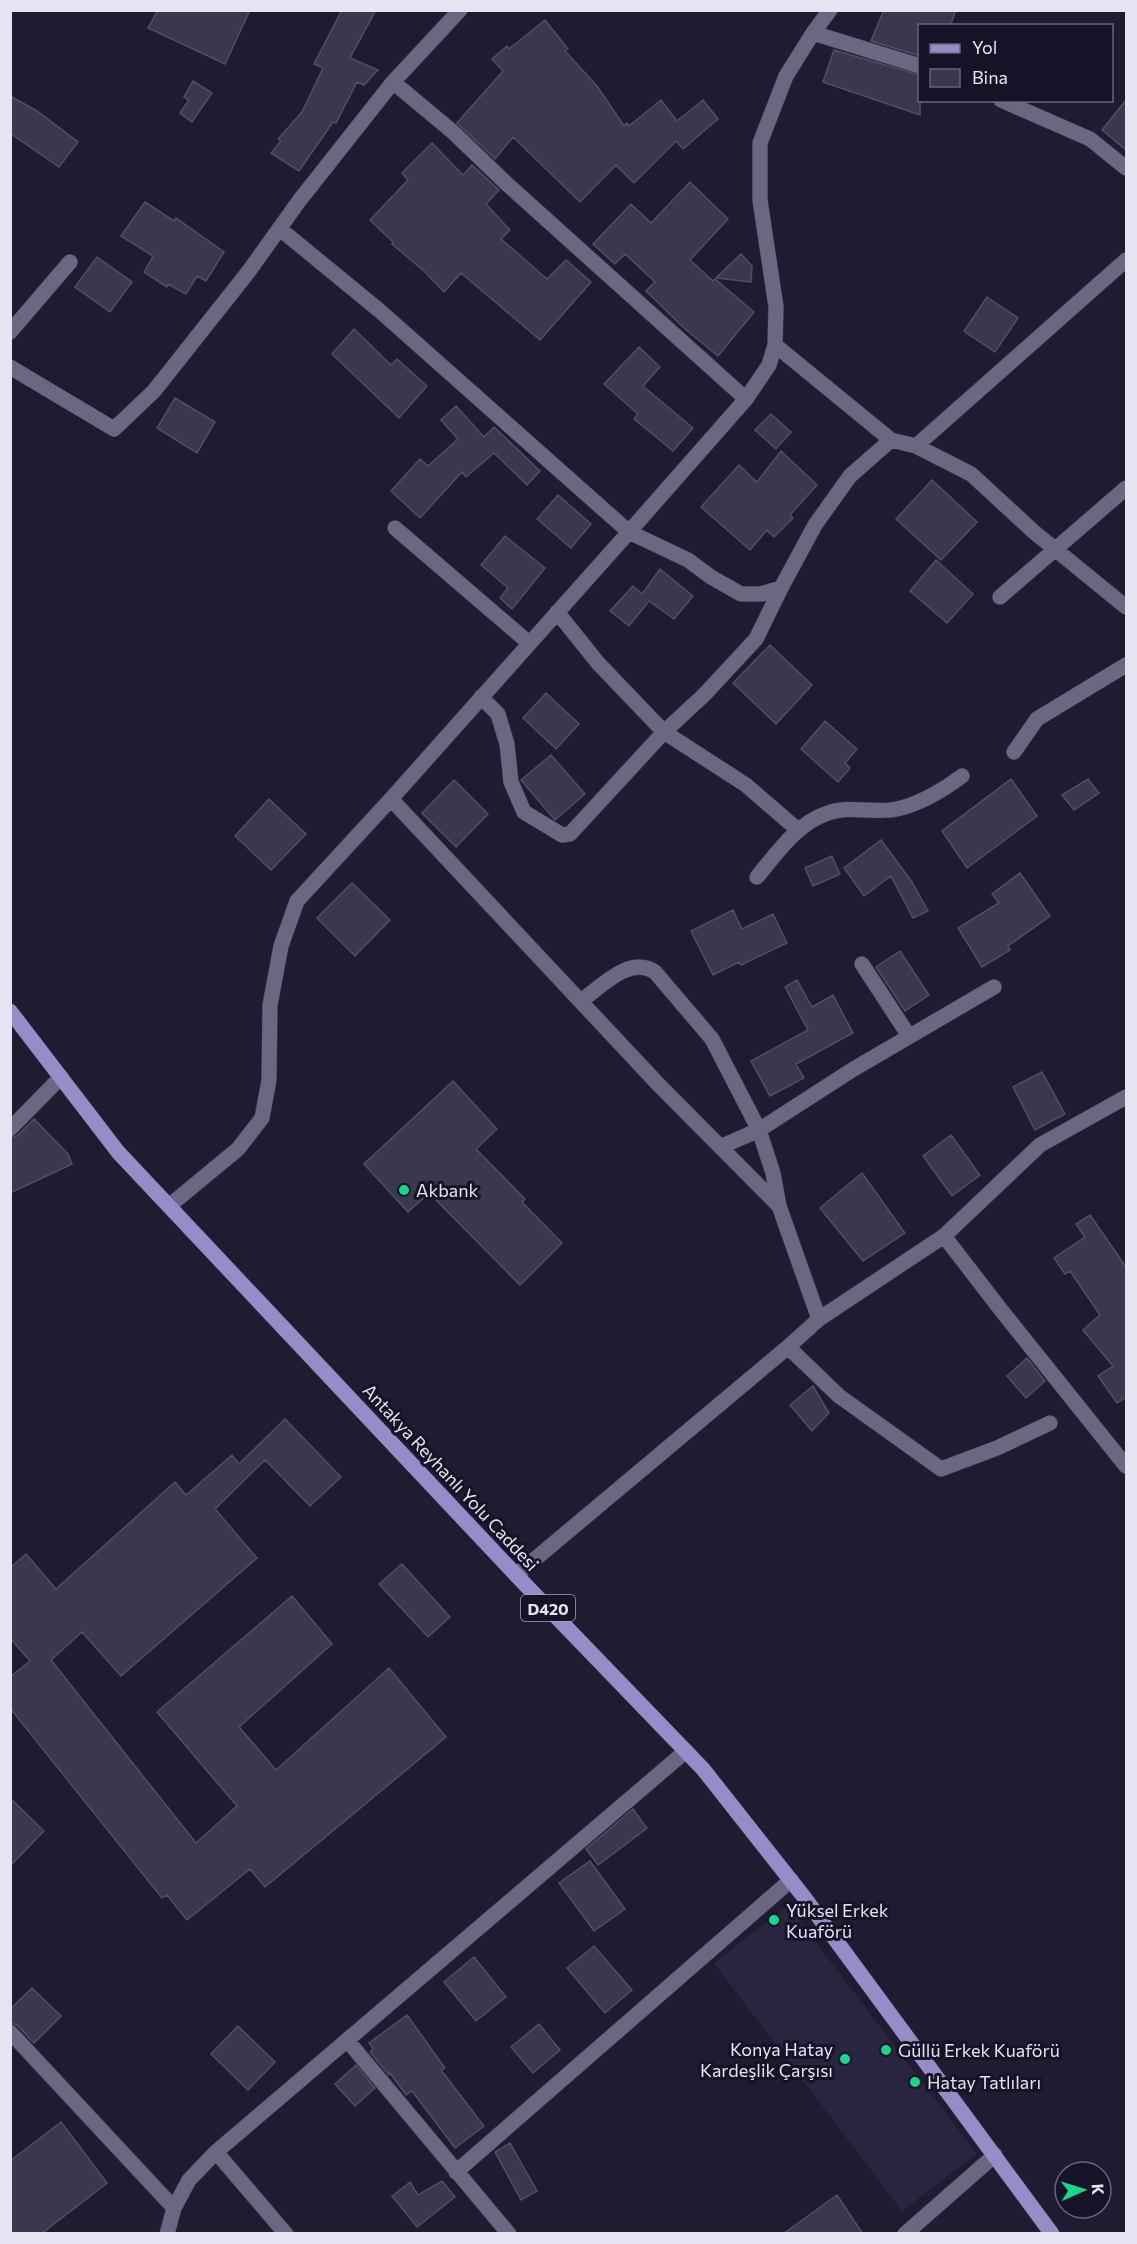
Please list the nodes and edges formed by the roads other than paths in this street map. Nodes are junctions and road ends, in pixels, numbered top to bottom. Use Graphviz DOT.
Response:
graph roads {
  1 [pos="460,10"];
  2 [pos="830,10"];
  3 [pos="813,33"];
  4 [pos="918,65"];
  5 [pos="393,82"];
  6 [pos="1006,102"];
  7 [pos="1126,168"];
  8 [pos="280,229"];
  9 [pos="1126,260"];
  10 [pos="70,262"];
  11 [pos="10,332"];
  12 [pos="775,345"];
  13 [pos="10,367"];
  14 [pos="746,399"];
  15 [pos="891,440"];
  16 [pos="916,446"];
  17 [pos="1126,488"];
  18 [pos="395,528"];
  19 [pos="629,532"];
  20 [pos="1055,548"];
  21 [pos="781,588"];
  22 [pos="1000,597"];
  23 [pos="1126,607"];
  24 [pos="557,612"];
  25 [pos="529,643"];
  26 [pos="1126,664"];
  27 [pos="481,697"];
  28 [pos="664,732"];
  29 [pos="1014,752"];
  30 [pos="962,776"];
  31 [pos="391,799"];
  32 [pos="798,830"];
  33 [pos="757,877"];
  34 [pos="862,964"];
  35 [pos="994,987"];
  36 [pos="580,1001"];
  37 [pos="10,1011"];
  38 [pos="909,1036"];
  39 [pos="61,1077"];
  40 [pos="1126,1097"];
  41 [pos="10,1129"];
  42 [pos="759,1130"];
  43 [pos="720,1147"];
  44 [pos="169,1206"];
  45 [pos="779,1206"];
  46 [pos="944,1236"];
  47 [pos="819,1319"];
  48 [pos="788,1347"];
  49 [pos="1050,1423"];
  50 [pos="1126,1466"];
  51 [pos="516,1575"];
  52 [pos="686,1751"];
  53 [pos="791,1880"];
  54 [pos="10,2032"];
  55 [pos="347,2040"];
  56 [pos="216,2152"];
  57 [pos="995,2155"];
  58 [pos="456,2172"];
  59 [pos="174,2208"];
  60 [pos="167,2234"];
  61 [pos="286,2234"];
  62 [pos="508,2234"];
  63 [pos="905,2234"];
  64 [pos="1052,2234"];
  1 -- 5 [label="street"];
  2 -- 3 [label="street"];
  3 -- 4 [label="street"];
  3 -- 12 [label="street"];
  5 -- 8 [label="street"];
  5 -- 14 [label="street"];
  6 -- 7 [label="street"];
  8 -- 13 [label="street"];
  8 -- 19 [label="street"];
  9 -- 16 [label="street"];
  10 -- 11 [label="street"];
  12 -- 14 [label="street"];
  12 -- 15 [label="street"];
  14 -- 19 [label="street"];
  15 -- 16 [label="street"];
  15 -- 21 [label="street"];
  16 -- 20 [label="street"];
  17 -- 20 [label="street"];
  18 -- 25 [label="street"];
  19 -- 21 [label="street"];
  19 -- 24 [label="street"];
  20 -- 22 [label="street"];
  20 -- 23 [label="street"];
  21 -- 28 [label="street"];
  24 -- 25 [label="street"];
  24 -- 28 [label="street"];
  25 -- 27 [label="street"];
  26 -- 29 [label="street"];
  27 -- 28 [label="street"];
  27 -- 31 [label="street"];
  28 -- 32 [label="street"];
  30 -- 32 [label="street"];
  31 -- 36 [label="street"];
  31 -- 44 [label="street"];
  32 -- 33 [label="street"];
  34 -- 38 [label="street"];
  35 -- 38 [label="street"];
  36 -- 42 [label="street"];
  36 -- 43 [label="street"];
  37 -- 39 [label="main road, Antakya Reyhanlı Yolu Caddesi / D420"];
  38 -- 42 [label="street"];
  39 -- 41 [label="street"];
  39 -- 44 [label="main road, Antakya Reyhanlı Yolu Caddesi / D420"];
  40 -- 46 [label="street"];
  42 -- 43 [label="street"];
  42 -- 45 [label="street"];
  43 -- 45 [label="street"];
  44 -- 51 [label="main road, Antakya Reyhanlı Yolu Caddesi / D420"];
  45 -- 47 [label="street"];
  46 -- 47 [label="street"];
  46 -- 50 [label="street"];
  47 -- 48 [label="street"];
  48 -- 49 [label="street"];
  48 -- 51 [label="street"];
  51 -- 52 [label="main road, Antakya Reyhanlı Yolu Caddesi / D420"];
  52 -- 53 [label="main road, Antakya Reyhanlı Yolu Caddesi / D420"];
  52 -- 55 [label="street"];
  53 -- 57 [label="main road, Antakya Reyhanlı Yolu Caddesi / D420"];
  53 -- 58 [label="street"];
  54 -- 59 [label="street"];
  55 -- 56 [label="street"];
  55 -- 58 [label="street"];
  56 -- 59 [label="street"];
  56 -- 61 [label="street"];
  57 -- 63 [label="street"];
  57 -- 64 [label="main road, Antakya Reyhanlı Yolu Caddesi / D420"];
  58 -- 62 [label="street"];
  59 -- 60 [label="street"];
}
